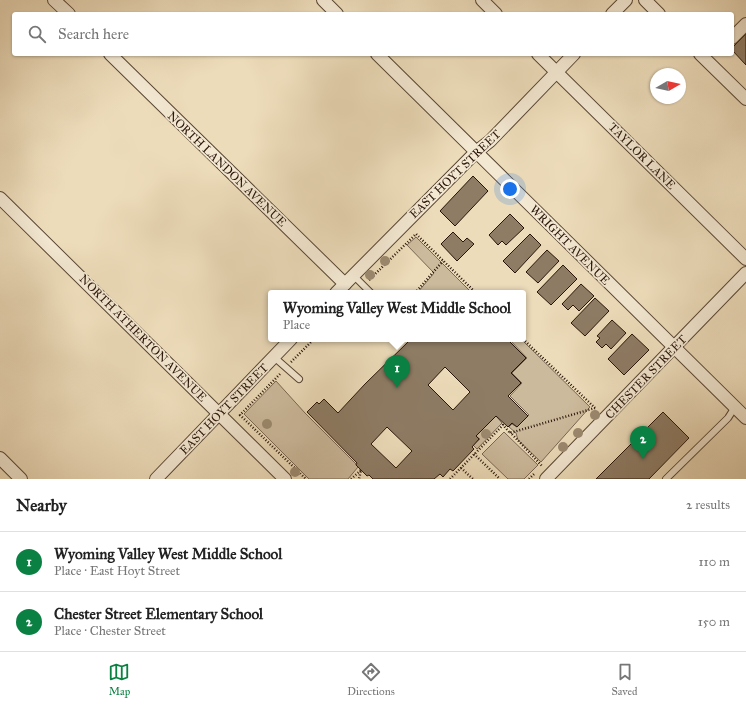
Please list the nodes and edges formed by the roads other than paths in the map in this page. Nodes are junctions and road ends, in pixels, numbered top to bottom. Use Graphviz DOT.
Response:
graph roads {
  1 [pos="54,0"];
  2 [pos="323,0"];
  3 [pos="482,0"];
  4 [pos="626,0"];
  5 [pos="645,0"];
  6 [pos="67,12"];
  7 [pos="335,12"];
  8 [pos="494,12"];
  9 [pos="614,12"];
  10 [pos="657,12"];
  11 [pos="746,24"];
  12 [pos="734,36"];
  13 [pos="112,56"];
  14 [pos="379,56"];
  15 [pos="540,56"];
  16 [pos="572,56"];
  17 [pos="708,57"];
  18 [pos="556,72"];
  19 [pos="746,99"];
  20 [pos="476,152"];
  21 [pos="0,198"];
  22 [pos="746,259"];
  23 [pos="746,274"];
  24 [pos="349,279"];
  25 [pos="339,290"];
  26 [pos="368,290"];
  27 [pos="289,342"];
  28 [pos="675,348"];
  29 [pos="274,357"];
  30 [pos="299,379"];
  31 [pos="735,407"];
  32 [pos="220,414"];
  33 [pos="746,418"];
  34 [pos="0,458"];
  35 [pos="21,479"];
  36 [pos="156,479"];
  37 [pos="285,479"];
  38 [pos="546,479"];
  39 [pos="666,479"];
  1 -- 6 [label="street"];
  2 -- 7 [label="street"];
  3 -- 8 [label="street"];
  4 -- 9 [label="street"];
  5 -- 10 [label="street"];
  11 -- 12 [label="street"];
  13 -- 24 [label="street, NORTH LANDON AVENUE"];
  14 -- 20 [label="street, WRIGHT AVENUE"];
  15 -- 18 [label="street, TAYLOR LANE"];
  16 -- 18 [label="street, EAST HOYT STREET"];
  17 -- 19 [label="street"];
  18 -- 20 [label="street, EAST HOYT STREET"];
  18 -- 22 [label="street, TAYLOR LANE"];
  20 -- 24 [label="street, EAST HOYT STREET"];
  20 -- 28 [label="street, WRIGHT AVENUE"];
  21 -- 32 [label="street, NORTH ATHERTON AVENUE"];
  23 -- 28 [label="street, CHESTER STREET"];
  24 -- 25 [label="street, EAST HOYT STREET"];
  24 -- 26 [label="lane"];
  27 -- 29 [label="street, EAST HOYT STREET"];
  28 -- 31 [label="street, WRIGHT AVENUE"];
  28 -- 38 [label="street, CHESTER STREET"];
  29 -- 30 [label="lane"];
  29 -- 32 [label="street, EAST HOYT STREET"];
  31 -- 33 [label="street, WRIGHT AVENUE"];
  31 -- 39 [label="lane"];
  32 -- 36 [label="street, EAST HOYT STREET"];
  32 -- 37 [label="street, NORTH ATHERTON AVENUE"];
  34 -- 35 [label="street"];
}
